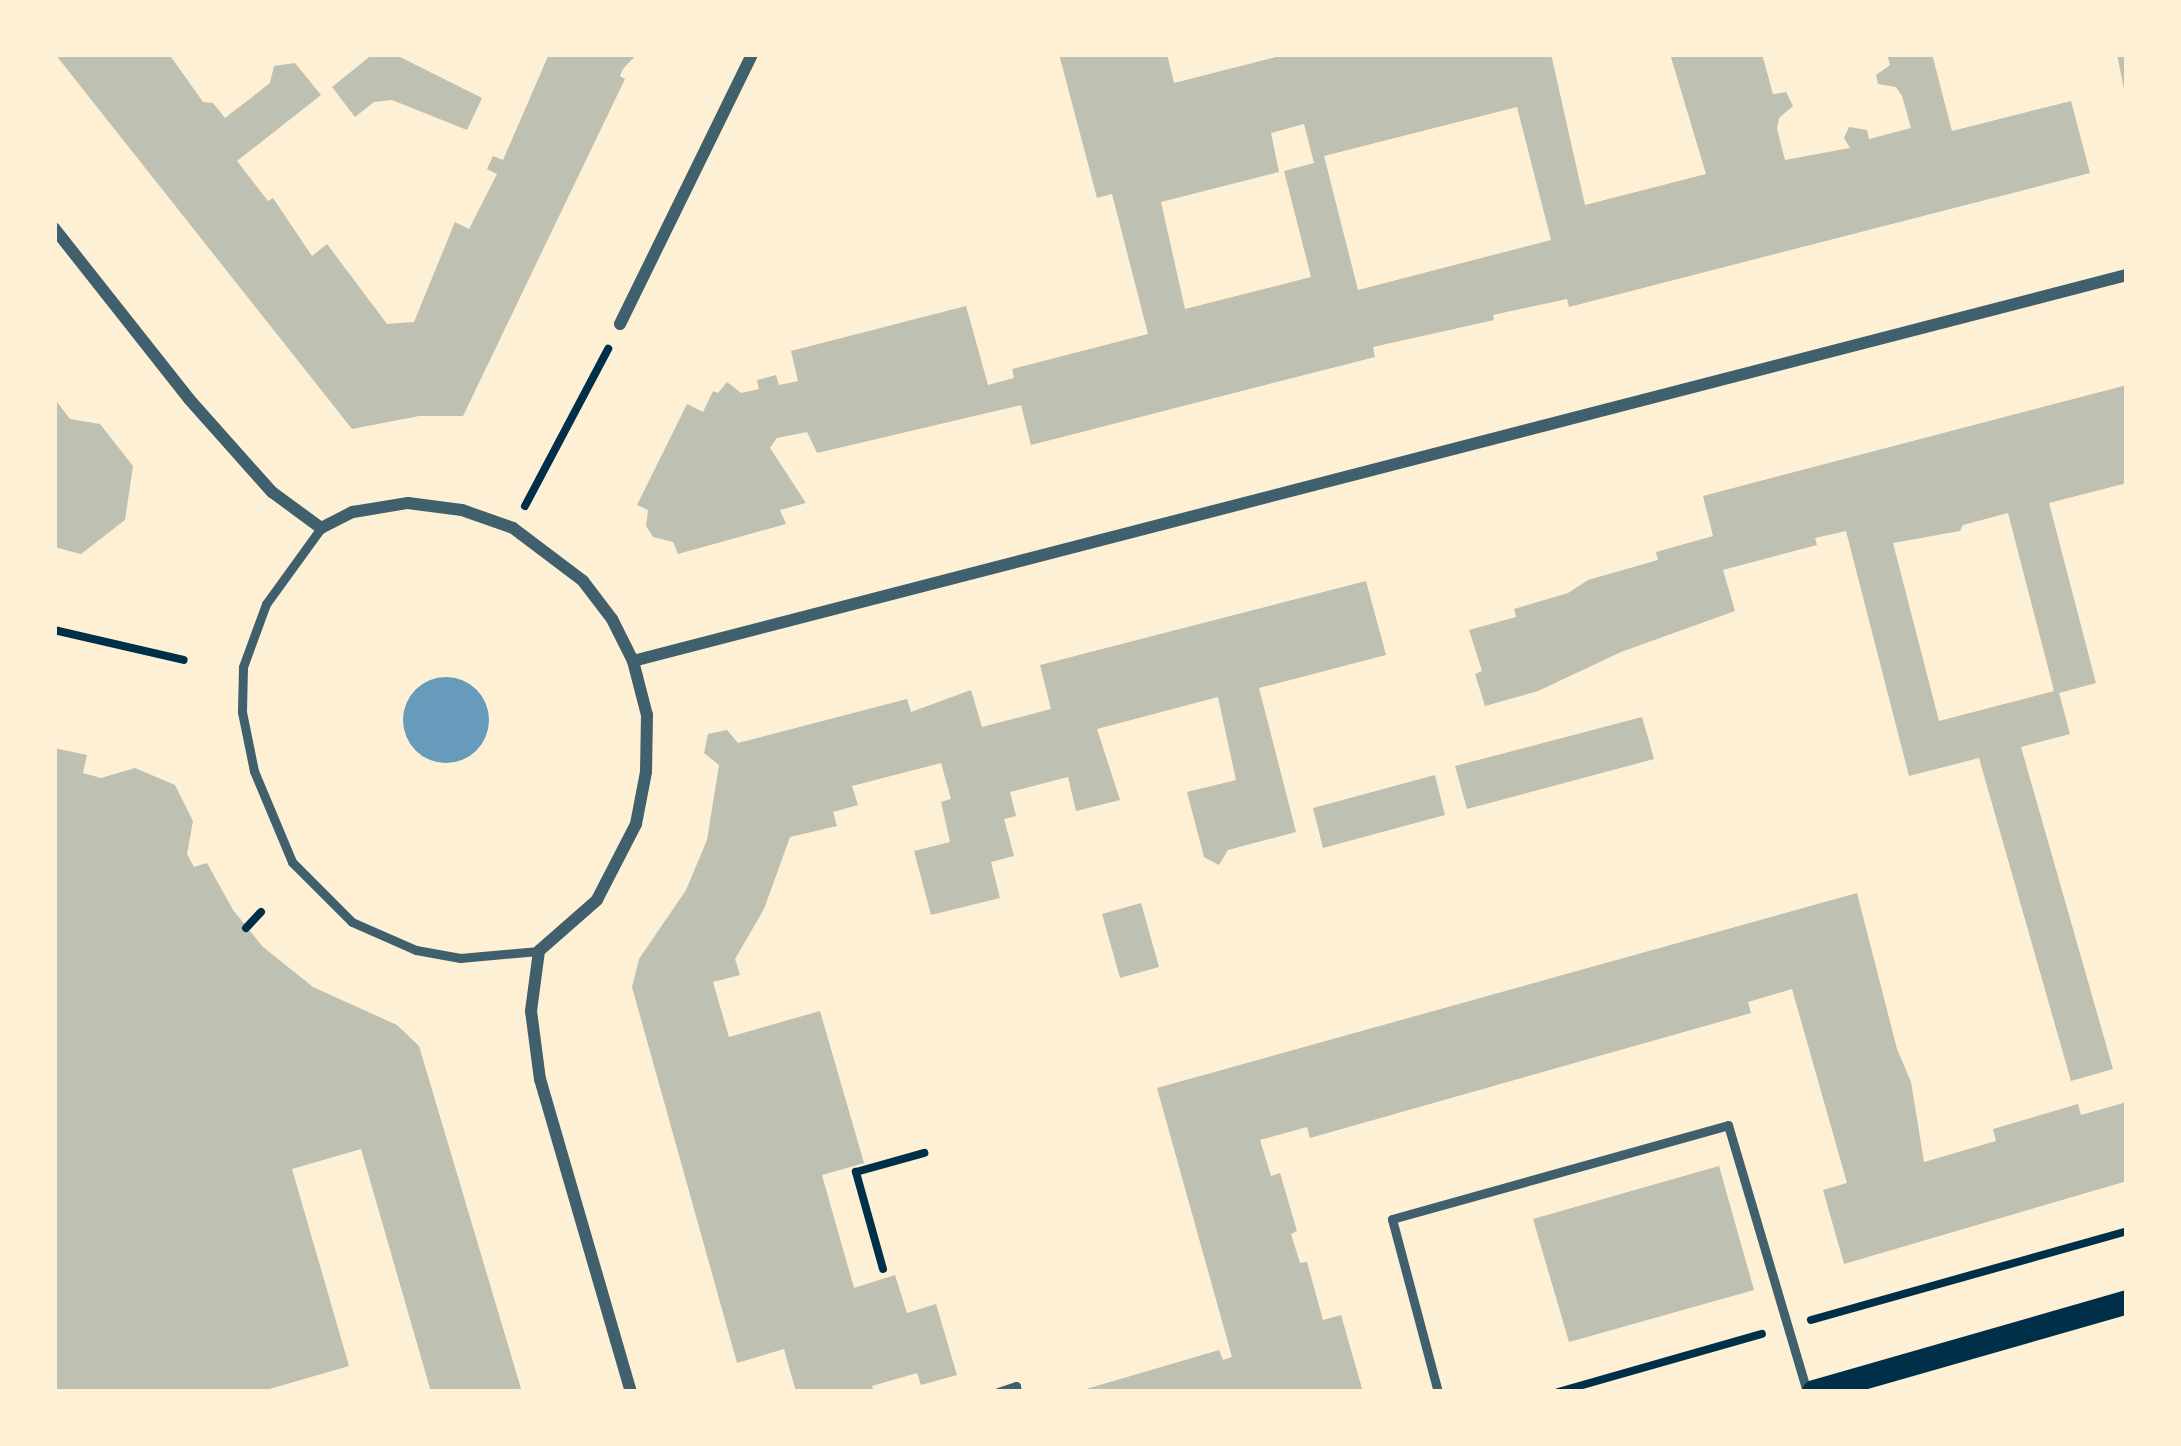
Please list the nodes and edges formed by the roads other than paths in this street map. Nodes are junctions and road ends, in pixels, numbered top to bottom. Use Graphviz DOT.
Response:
graph roads {
  1 [pos="752,54"];
  2 [pos="54,228"];
  3 [pos="2127,275"];
  4 [pos="620,325"];
  5 [pos="321,528"];
  6 [pos="633,661"];
  7 [pos="539,951"];
  8 [pos="2127,1302"];
  9 [pos="631,1392"];
  10 [pos="998,1392"];
  11 [pos="1017,1392"];
  12 [pos="1438,1392"];
  13 [pos="1811,1392"];
  1 -- 4 [label="street"];
  2 -- 5 [label="street"];
  3 -- 6 [label="street"];
  5 -- 6 [label="street"];
  5 -- 7 [label="lane"];
  6 -- 7 [label="street"];
  7 -- 9 [label="street"];
  8 -- 13 [label="main road"];
  10 -- 11 [label="lane"];
  12 -- 13 [label="lane"];
}
